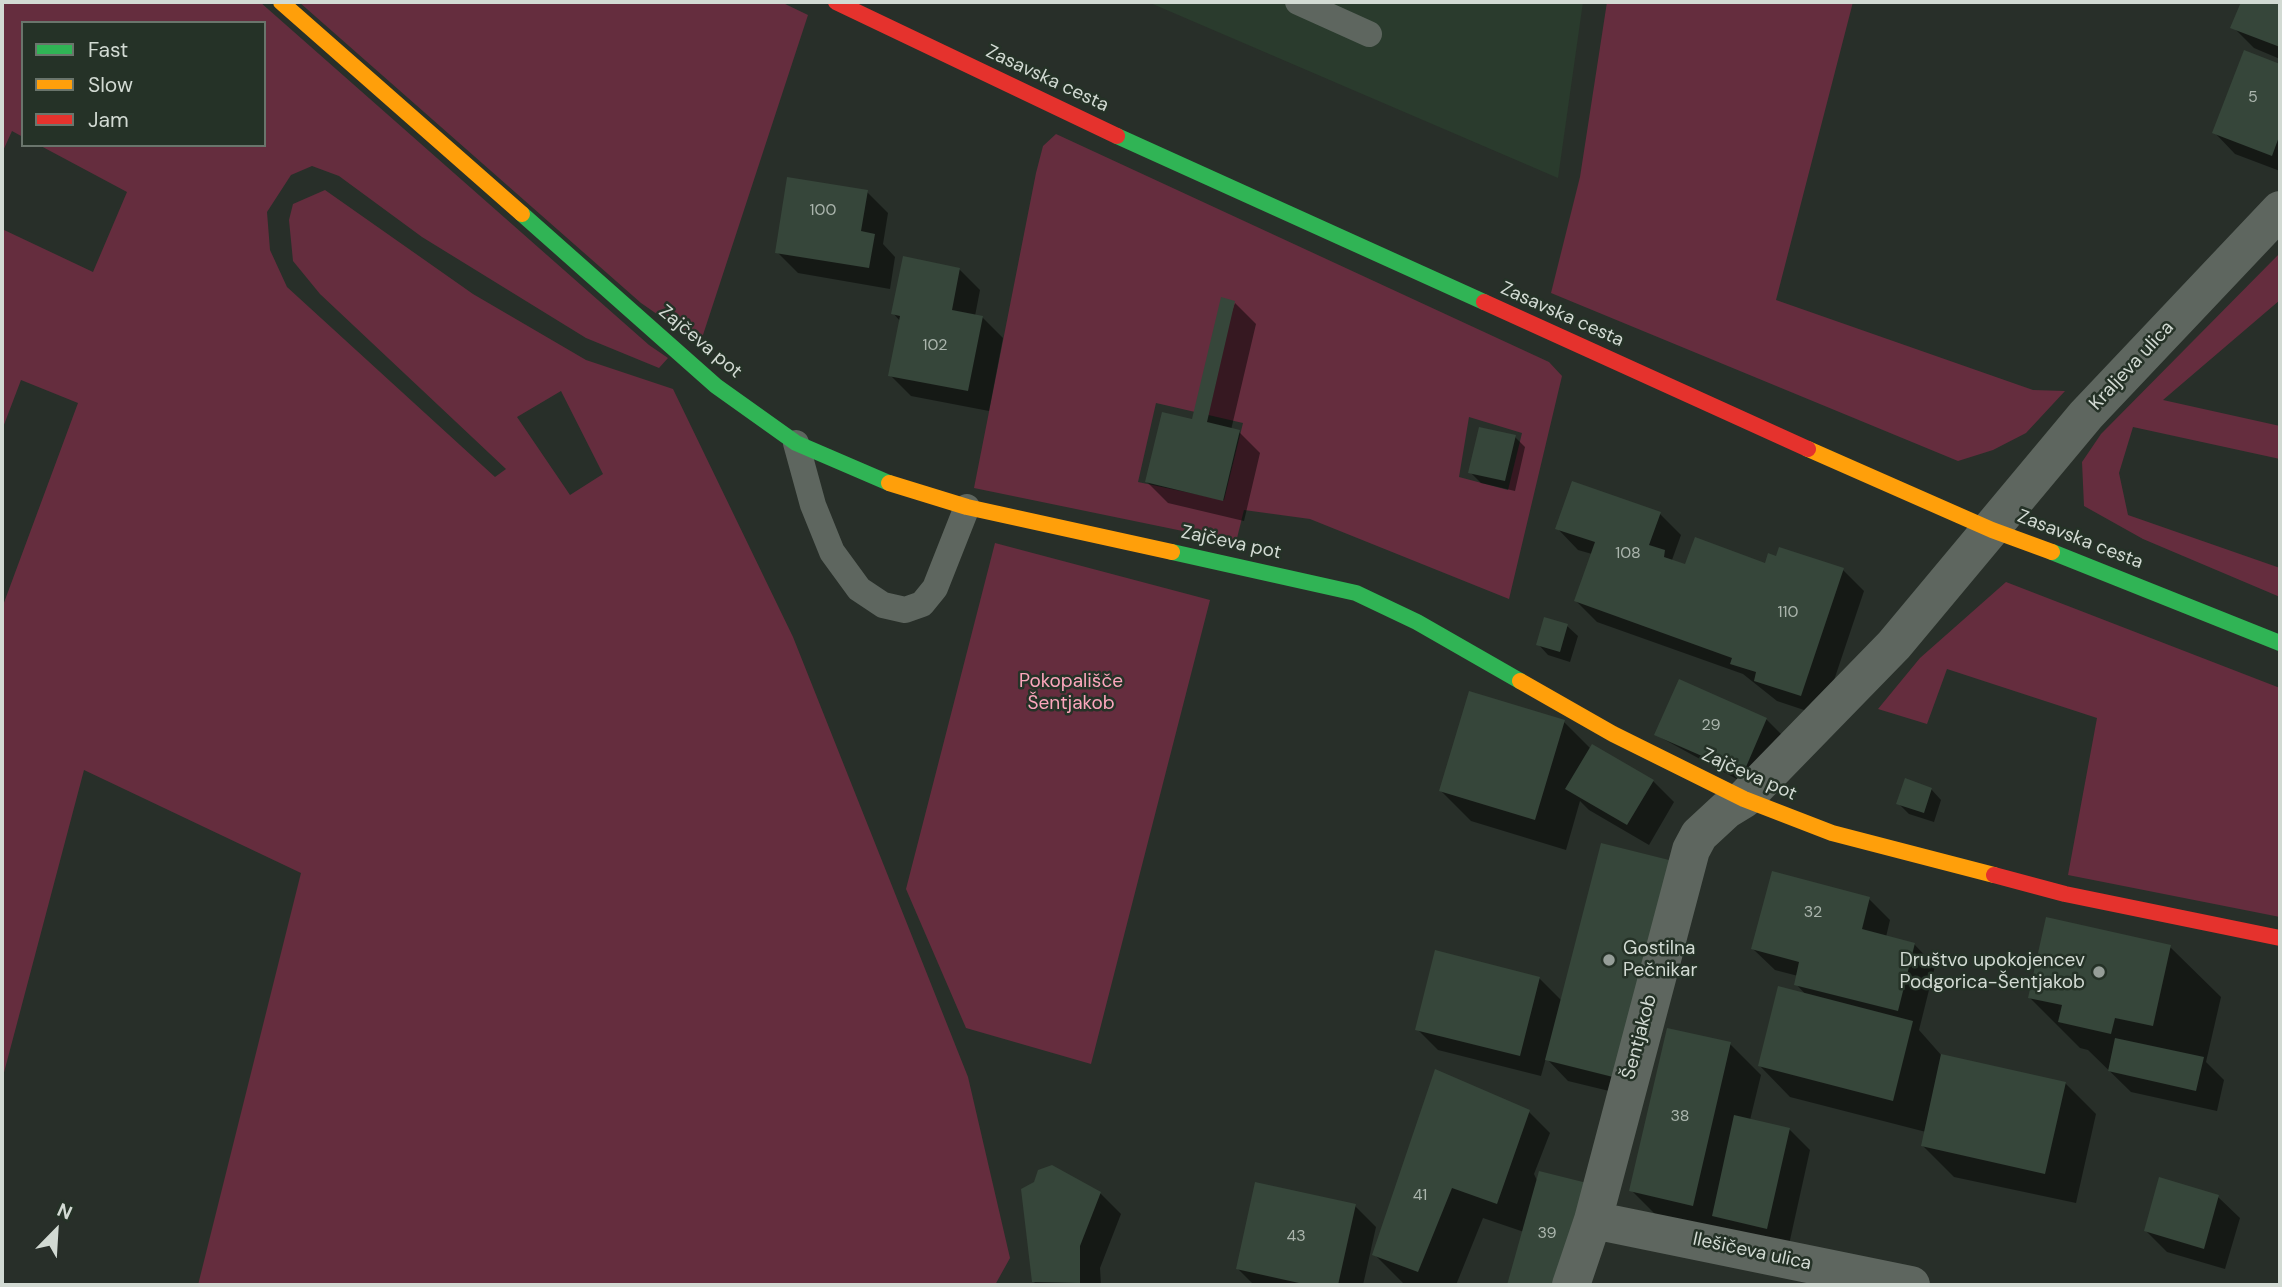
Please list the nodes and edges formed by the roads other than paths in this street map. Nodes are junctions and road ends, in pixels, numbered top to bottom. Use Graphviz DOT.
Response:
graph roads {
  1 [pos="281,2"];
  2 [pos="836,2"];
  3 [pos="1298,2"];
  4 [pos="1370,34"];
  5 [pos="2280,210"];
  6 [pos="796,443"];
  7 [pos="967,508"];
  8 [pos="1992,530"];
  9 [pos="2280,643"];
  10 [pos="1744,799"];
  11 [pos="2280,938"];
  12 [pos="1593,1220"];
  13 [pos="1571,1285"];
  14 [pos="1911,1285"];
  1 -- 6 [label="street, Zajčeva pot"];
  2 -- 8 [label="street, Zasavska cesta"];
  3 -- 4 [label="lane"];
  5 -- 8 [label="street, Kraljeva ulica"];
  6 -- 7 [label="street, Zajčeva pot"];
  6 -- 7 [label="lane"];
  7 -- 10 [label="street, Zajčeva pot"];
  8 -- 9 [label="street, Zasavska cesta"];
  8 -- 10 [label="street, Šentjakob"];
  10 -- 11 [label="street, Zajčeva pot"];
  10 -- 12 [label="street, Šentjakob"];
  12 -- 13 [label="street, Šentjakob"];
  12 -- 14 [label="street, Ilešičeva ulica"];
}
